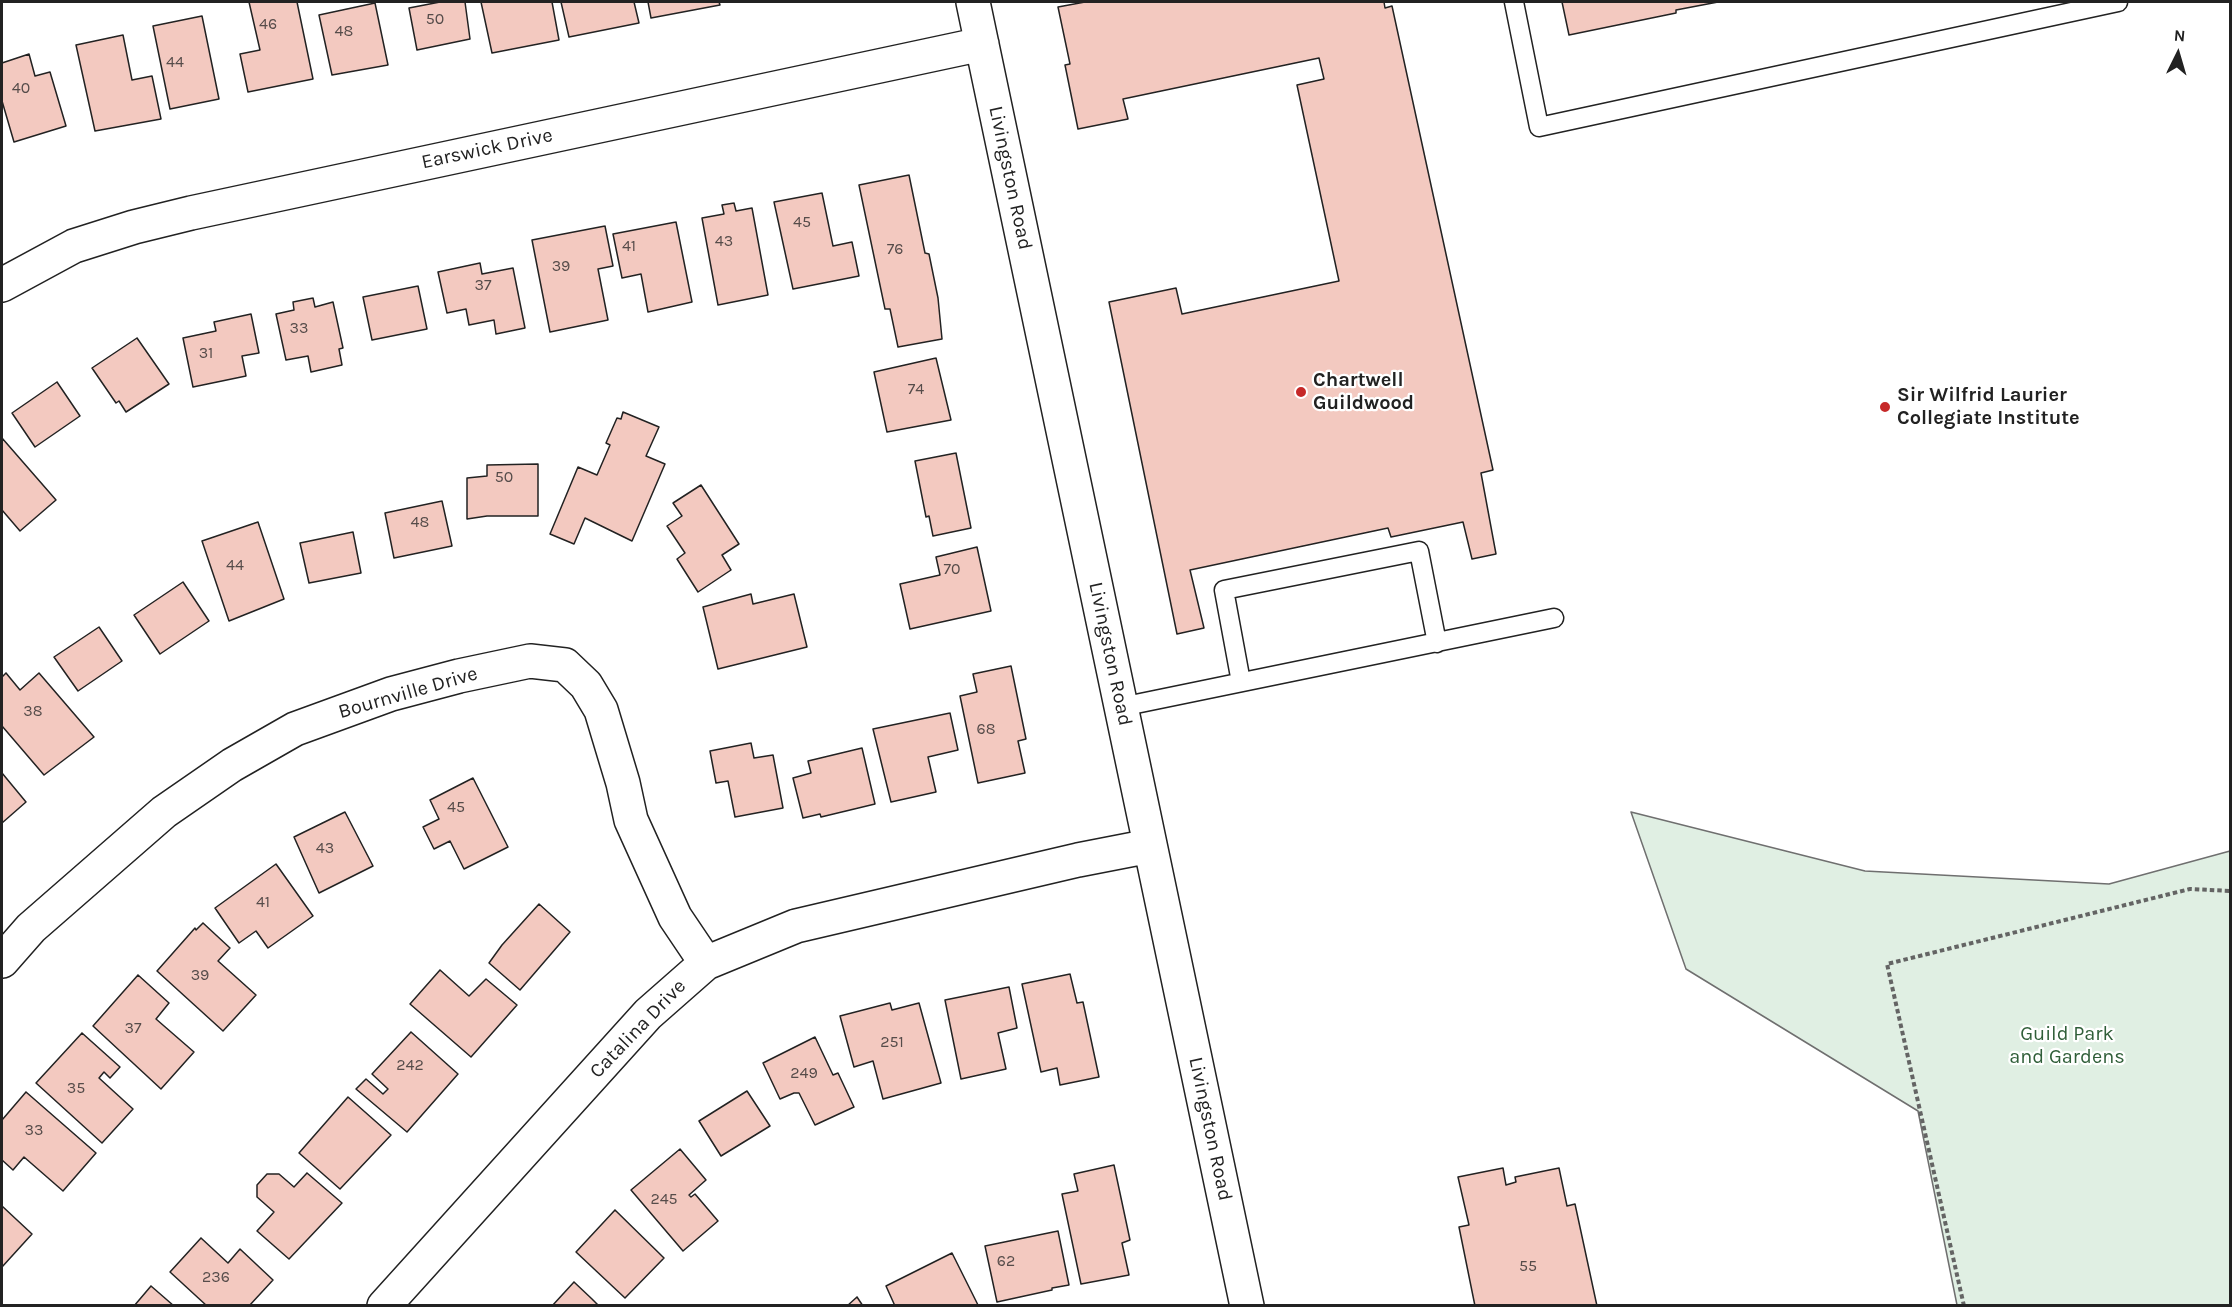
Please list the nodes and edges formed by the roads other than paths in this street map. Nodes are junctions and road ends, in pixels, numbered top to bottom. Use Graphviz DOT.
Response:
graph roads {
  1 [pos="973,2"];
  2 [pos="1514,2"];
  3 [pos="2118,2"];
  4 [pos="982,44"];
  5 [pos="2,285"];
  6 [pos="1554,618"];
  7 [pos="1437,643"];
  8 [pos="1241,682"];
  9 [pos="1121,707"];
  10 [pos="1150,846"];
  11 [pos="2,961"];
  12 [pos="706,963"];
  13 [pos="384,1305"];
  14 [pos="1247,1305"];
  1 -- 4 [label="street, Livingston Road"];
  2 -- 3 [label="lane"];
  4 -- 5 [label="street, Earswick Drive"];
  4 -- 9 [label="street, Livingston Road"];
  6 -- 7 [label="lane"];
  7 -- 8 [label="lane"];
  7 -- 8 [label="lane"];
  8 -- 9 [label="lane"];
  9 -- 10 [label="street, Livingston Road"];
  10 -- 12 [label="street, Catalina Drive"];
  10 -- 14 [label="street, Livingston Road"];
  11 -- 12 [label="street, Bournville Drive"];
  12 -- 13 [label="street, Catalina Drive"];
}
